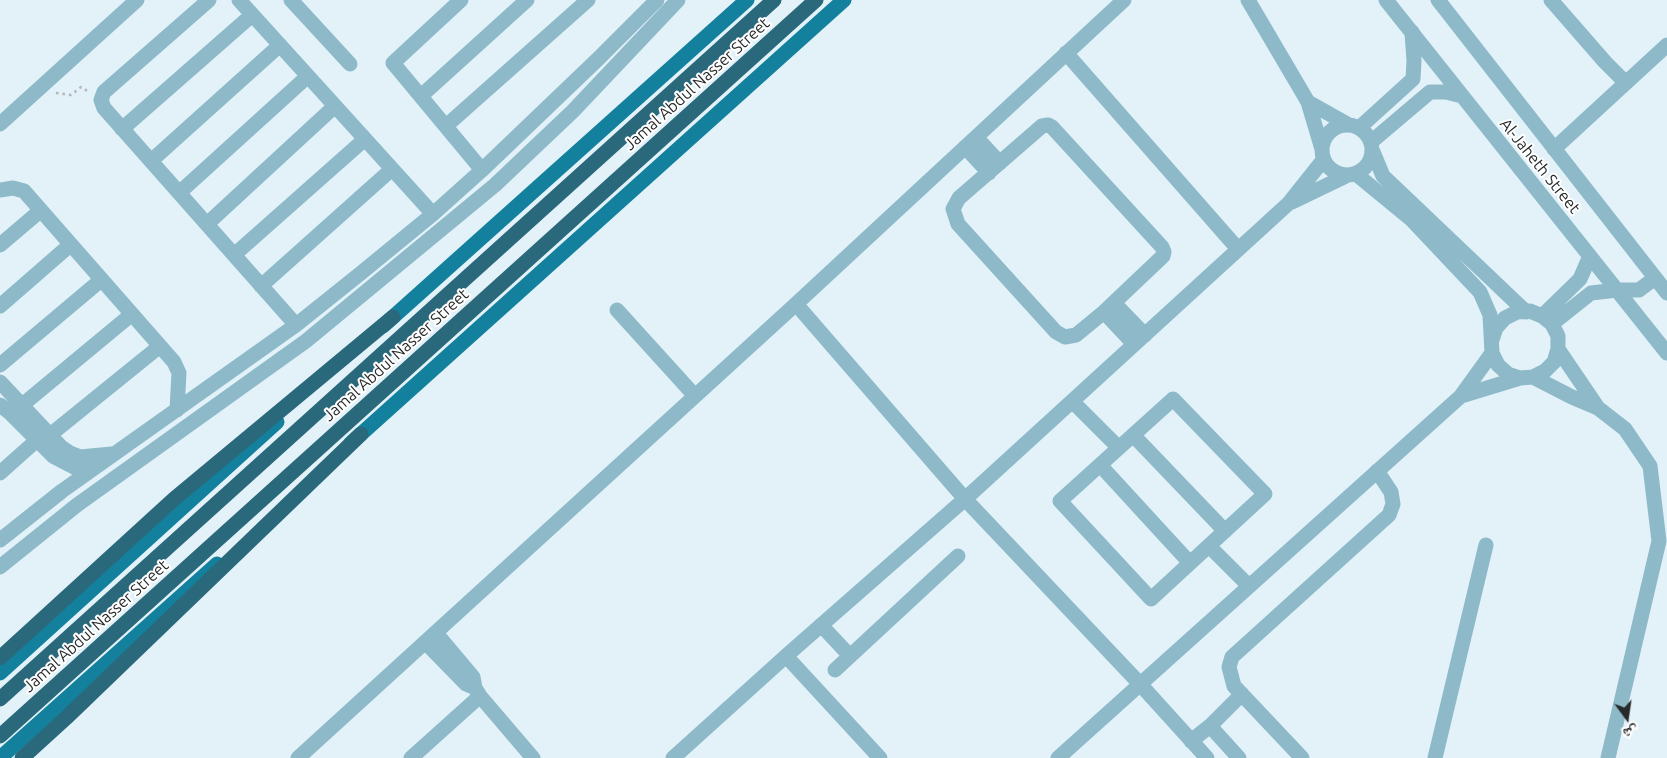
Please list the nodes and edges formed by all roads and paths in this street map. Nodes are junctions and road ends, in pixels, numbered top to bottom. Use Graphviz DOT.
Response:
graph roads {
  1 [pos="137,0"];
  2 [pos="210,0"];
  3 [pos="239,0"];
  4 [pos="290,0"];
  5 [pos="462,0"];
  6 [pos="527,0"];
  7 [pos="588,0"];
  8 [pos="657,0"];
  9 [pos="678,0"];
  10 [pos="747,0"];
  11 [pos="774,0"];
  12 [pos="816,0"];
  13 [pos="844,0"];
  14 [pos="1124,0"];
  15 [pos="1248,0"];
  16 [pos="1386,0"];
  17 [pos="1438,0"];
  18 [pos="1551,0"];
  19 [pos="252,14"];
  20 [pos="1412,32"];
  21 [pos="280,45"];
  22 [pos="1667,46"];
  23 [pos="1066,54"];
  24 [pos="350,64"];
  25 [pos="308,76"];
  26 [pos="1626,83"];
  27 [pos="38,90"];
  28 [pos="421,96"];
  29 [pos="1462,96"];
  30 [pos="101,100"];
  31 [pos="1308,102"];
  32 [pos="335,106"];
  33 [pos="0,124"];
  34 [pos="446,126"];
  35 [pos="1354,127"];
  36 [pos="122,129"];
  37 [pos="365,139"];
  38 [pos="970,142"];
  39 [pos="1372,147"];
  40 [pos="1554,149"];
  41 [pos="1323,154"];
  42 [pos="151,161"];
  43 [pos="994,168"];
  44 [pos="392,169"];
  45 [pos="482,170"];
  46 [pos="1351,175"];
  47 [pos="0,190"];
  48 [pos="179,193"];
  49 [pos="1289,204"];
  50 [pos="40,210"];
  51 [pos="433,214"];
  52 [pos="207,224"];
  53 [pos="0,245"];
  54 [pos="70,245"];
  55 [pos="1238,250"];
  56 [pos="234,255"];
  57 [pos="1590,256"];
  58 [pos="1655,278"];
  59 [pos="101,280"];
  60 [pos="261,286"];
  61 [pos="1617,290"];
  62 [pos="1667,293"];
  63 [pos="796,304"];
  64 [pos="0,306"];
  65 [pos="1109,308"];
  66 [pos="617,310"];
  67 [pos="1526,312"];
  68 [pos="132,314"];
  69 [pos="393,317"];
  70 [pos="1547,320"];
  71 [pos="296,325"];
  72 [pos="1139,339"];
  73 [pos="275,340"];
  74 [pos="160,346"];
  75 [pos="1492,347"];
  76 [pos="1558,349"];
  77 [pos="1667,353"];
  78 [pos="286,355"];
  79 [pos="0,365"];
  80 [pos="237,368"];
  81 [pos="1527,377"];
  82 [pos="0,382"];
  83 [pos="247,383"];
  84 [pos="695,396"];
  85 [pos="1461,396"];
  86 [pos="1072,401"];
  87 [pos="1598,408"];
  88 [pos="177,410"];
  89 [pos="8,411"];
  90 [pos="361,434"];
  91 [pos="1133,435"];
  92 [pos="44,437"];
  93 [pos="1119,448"];
  94 [pos="113,454"];
  95 [pos="1100,465"];
  96 [pos="94,468"];
  97 [pos="1377,471"];
  98 [pos="0,473"];
  99 [pos="965,499"];
  100 [pos="1225,531"];
  101 [pos="0,540"];
  102 [pos="1486,545"];
  103 [pos="1209,546"];
  104 [pos="958,556"];
  105 [pos="1190,563"];
  106 [pos="0,567"];
  107 [pos="1249,586"];
  108 [pos="821,625"];
  109 [pos="431,638"];
  110 [pos="786,656"];
  111 [pos="850,656"];
  112 [pos="0,658"];
  113 [pos="834,670"];
  114 [pos="0,673"];
  115 [pos="1140,684"];
  116 [pos="477,692"];
  117 [pos="1242,694"];
  118 [pos="0,699"];
  119 [pos="1210,726"];
  120 [pos="0,736"];
  121 [pos="1191,740"];
  122 [pos="0,758"];
  123 [pos="22,758"];
  124 [pos="298,758"];
  125 [pos="411,758"];
  126 [pos="533,758"];
  127 [pos="673,758"];
  128 [pos="880,758"];
  129 [pos="1058,758"];
  130 [pos="1207,758"];
  131 [pos="1239,758"];
  132 [pos="1302,758"];
  133 [pos="1435,758"];
  134 [pos="1608,758"];
  1 -- 27 [label="street"];
  2 -- 30 [label="street"];
  3 -- 19 [label="street"];
  4 -- 24 [label="street"];
  5 -- 28 [label="street"];
  6 -- 28 [label="street"];
  7 -- 34 [label="street"];
  8 -- 45 [label="street"];
  9 -- 78 [label="street"];
  10 -- 69 [label="main road"];
  11 -- 118 [label="highway, Jamal Abdul Nasser Street"];
  12 -- 120 [label="highway, Jamal Abdul Nasser Street"];
  13 -- 90 [label="main road"];
  14 -- 23 [label="street"];
  15 -- 31 [label="street"];
  16 -- 20 [label="street, Al-Jaheth Street"];
  17 -- 40 [label="street, Al-Jaheth Street"];
  18 -- 26 [label="street"];
  19 -- 21 [label="street"];
  19 -- 36 [label="street"];
  20 -- 29 [label="street, Al-Jaheth Street"];
  20 -- 35 [label="street"];
  21 -- 25 [label="street"];
  21 -- 42 [label="street"];
  22 -- 26 [label="street"];
  23 -- 38 [label="street"];
  23 -- 55 [label="street"];
  25 -- 32 [label="street"];
  25 -- 48 [label="street"];
  26 -- 40 [label="street"];
  27 -- 30 [label="path"];
  27 -- 33 [label="street"];
  28 -- 34 [label="street"];
  29 -- 39 [label="street"];
  29 -- 57 [label="street, Al-Jaheth Street"];
  30 -- 36 [label="street"];
  31 -- 35 [label="street"];
  31 -- 41 [label="street"];
  32 -- 37 [label="street"];
  32 -- 52 [label="street"];
  34 -- 45 [label="street"];
  35 -- 39 [label="street"];
  35 -- 41 [label="street"];
  36 -- 42 [label="street"];
  37 -- 44 [label="street"];
  37 -- 56 [label="street"];
  38 -- 43 [label="street"];
  38 -- 63 [label="street"];
  39 -- 46 [label="street"];
  39 -- 67 [label="street"];
  40 -- 58 [label="street, Al-Jaheth Street"];
  41 -- 46 [label="street"];
  41 -- 49 [label="street"];
  42 -- 48 [label="street"];
  43 -- 65 [label="street"];
  43 -- 65 [label="street"];
  44 -- 51 [label="street"];
  44 -- 60 [label="street"];
  45 -- 51 [label="street"];
  46 -- 49 [label="street"];
  46 -- 75 [label="street"];
  47 -- 50 [label="street"];
  48 -- 52 [label="street"];
  49 -- 55 [label="street"];
  50 -- 53 [label="street"];
  50 -- 54 [label="street"];
  51 -- 71 [label="street"];
  52 -- 56 [label="street"];
  54 -- 59 [label="street"];
  54 -- 64 [label="street"];
  55 -- 72 [label="street"];
  56 -- 60 [label="street"];
  57 -- 61 [label="street, Al-Jaheth Street"];
  57 -- 70 [label="street"];
  58 -- 61 [label="street"];
  58 -- 62 [label="street, Al-Jaheth Street"];
  59 -- 68 [label="street"];
  59 -- 79 [label="street"];
  60 -- 71 [label="street"];
  61 -- 70 [label="street"];
  61 -- 77 [label="street, Al-Jaheth Street"];
  63 -- 84 [label="street"];
  63 -- 99 [label="street"];
  65 -- 72 [label="street"];
  66 -- 84 [label="street"];
  67 -- 70 [label="street"];
  67 -- 75 [label="street"];
  68 -- 74 [label="street"];
  68 -- 89 [label="street"];
  69 -- 112 [label="highway"];
  69 -- 114 [label="main road"];
  70 -- 76 [label="street"];
  71 -- 73 [label="street"];
  72 -- 86 [label="street"];
  73 -- 78 [label="street"];
  73 -- 80 [label="street"];
  74 -- 88 [label="street"];
  74 -- 92 [label="street"];
  75 -- 81 [label="street"];
  75 -- 85 [label="street"];
  76 -- 81 [label="street"];
  76 -- 87 [label="street"];
  78 -- 83 [label="street"];
  80 -- 83 [label="street"];
  80 -- 88 [label="street"];
  81 -- 85 [label="street"];
  81 -- 87 [label="street"];
  82 -- 89 [label="street"];
  83 -- 106 [label="street"];
  84 -- 109 [label="street"];
  85 -- 97 [label="street"];
  86 -- 93 [label="street"];
  86 -- 99 [label="street"];
  87 -- 134 [label="street"];
  88 -- 94 [label="street"];
  89 -- 92 [label="street"];
  90 -- 122 [label="main road"];
  90 -- 123 [label="highway"];
  91 -- 93 [label="street"];
  91 -- 100 [label="street"];
  91 -- 100 [label="street"];
  92 -- 94 [label="street"];
  92 -- 96 [label="street"];
  92 -- 98 [label="street"];
  93 -- 95 [label="street"];
  94 -- 96 [label="street"];
  95 -- 105 [label="street"];
  95 -- 105 [label="street"];
  96 -- 101 [label="street"];
  97 -- 107 [label="street"];
  97 -- 117 [label="street"];
  99 -- 108 [label="street"];
  99 -- 115 [label="street"];
  100 -- 103 [label="street"];
  102 -- 133 [label="street"];
  103 -- 105 [label="street"];
  103 -- 107 [label="street"];
  104 -- 111 [label="street"];
  107 -- 115 [label="street"];
  108 -- 110 [label="street"];
  108 -- 111 [label="street"];
  109 -- 116 [label="street"];
  109 -- 124 [label="street"];
  110 -- 127 [label="street"];
  110 -- 128 [label="street"];
  111 -- 113 [label="street"];
  115 -- 121 [label="street"];
  115 -- 129 [label="street"];
  116 -- 125 [label="street"];
  116 -- 126 [label="street"];
  117 -- 119 [label="street"];
  117 -- 132 [label="street"];
  119 -- 121 [label="street"];
  119 -- 131 [label="street"];
  121 -- 130 [label="street"];
}
